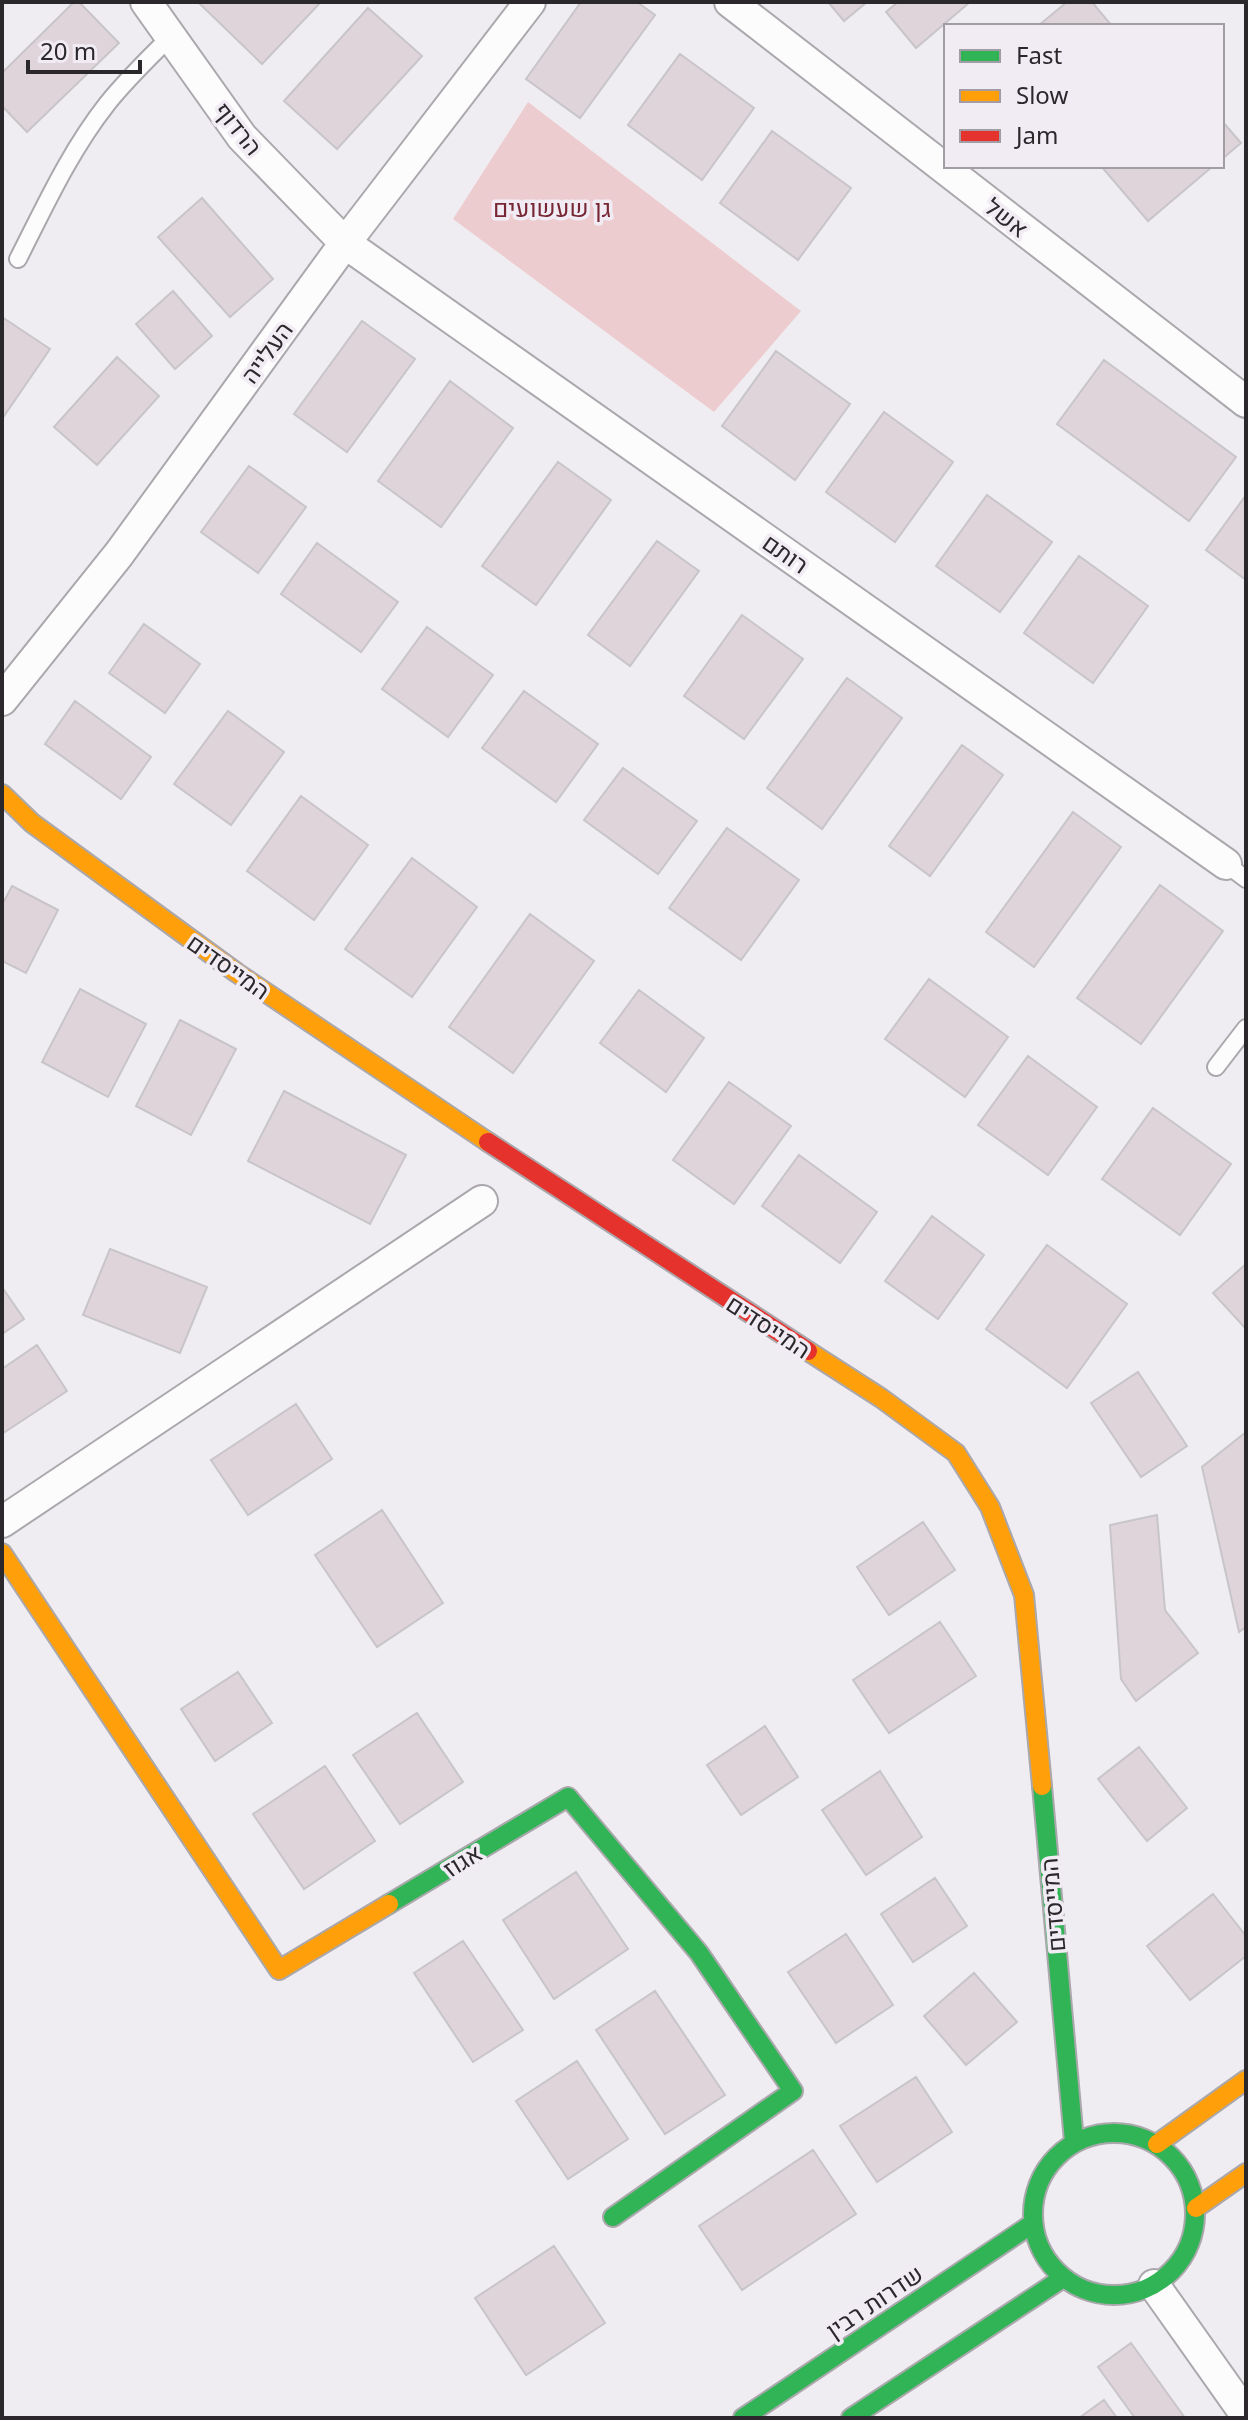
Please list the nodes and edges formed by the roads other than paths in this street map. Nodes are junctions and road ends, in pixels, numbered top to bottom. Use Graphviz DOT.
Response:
graph roads {
  1 [pos="146,2"];
  2 [pos="530,2"];
  3 [pos="730,2"];
  4 [pos="170,37"];
  5 [pos="944,168"];
  6 [pos="944,168"];
  7 [pos="345,243"];
  8 [pos="18,259"];
  9 [pos="1246,402"];
  10 [pos="2,700"];
  11 [pos="2,794"];
  12 [pos="1236,871"];
  13 [pos="1246,1028"];
  14 [pos="1216,1067"];
  15 [pos="482,1201"];
  16 [pos="2,1522"];
  17 [pos="2,1553"];
  18 [pos="1246,2080"];
  19 [pos="1074,2141"];
  20 [pos="1157,2144"];
  21 [pos="1246,2173"];
  22 [pos="1196,2208"];
  23 [pos="613,2217"];
  24 [pos="1032,2224"];
  25 [pos="1063,2278"];
  26 [pos="1154,2285"];
  27 [pos="1246,2415"];
  28 [pos="743,2418"];
  29 [pos="851,2418"];
  1 -- 4 [label="street, הרדוף"];
  2 -- 7 [label="street, העלייה"];
  3 -- 5 [label="street, אשל"];
  4 -- 7 [label="street, הרדוף"];
  4 -- 8 [label="lane"];
  6 -- 9 [label="street, אשל"];
  7 -- 10 [label="street, העלייה"];
  7 -- 12 [label="street, רותם"];
  11 -- 19 [label="street, המייסדים"];
  13 -- 14 [label="lane"];
  15 -- 16 [label="street"];
  17 -- 23 [label="street, אגוז"];
  18 -- 20 [label="street"];
  19 -- 20 [label="street"];
  19 -- 24 [label="street"];
  20 -- 22 [label="street"];
  21 -- 22 [label="street"];
  22 -- 26 [label="street"];
  24 -- 25 [label="street"];
  24 -- 28 [label="street, שדרות רבין"];
  25 -- 26 [label="street"];
  25 -- 29 [label="street"];
  26 -- 27 [label="street"];
}
